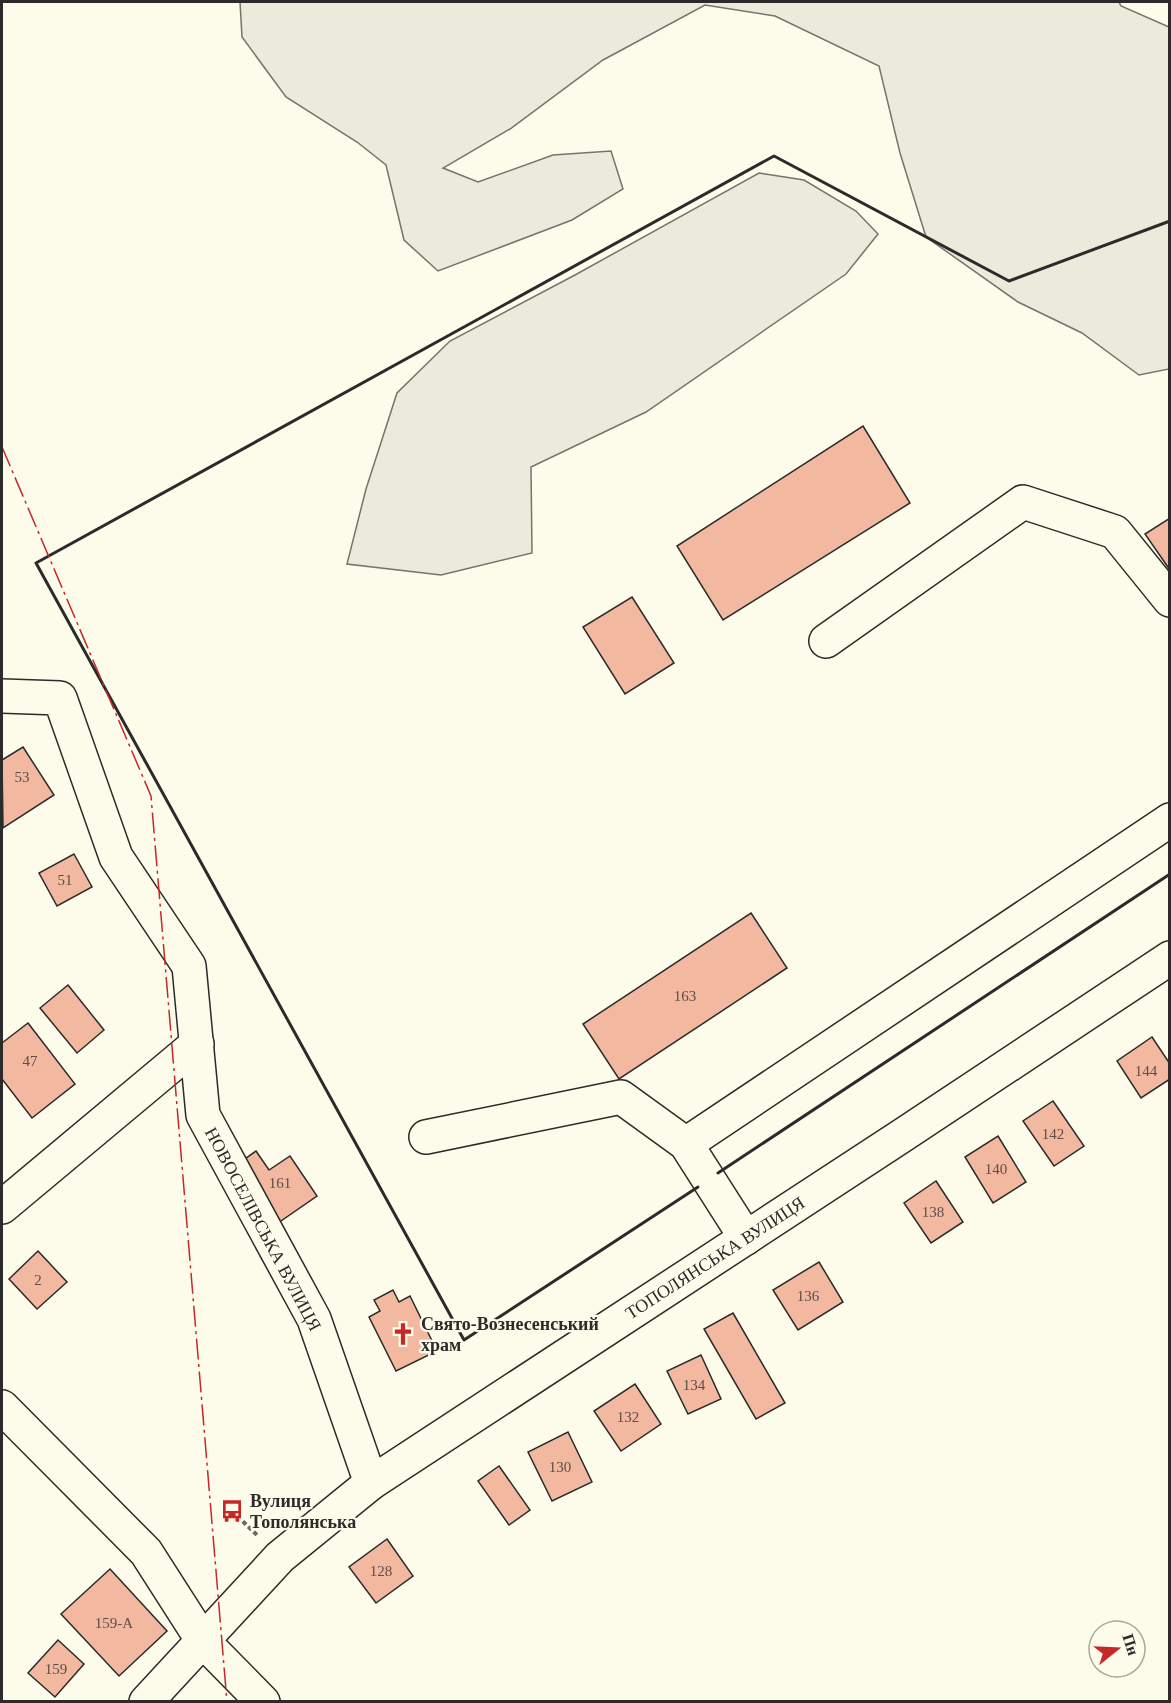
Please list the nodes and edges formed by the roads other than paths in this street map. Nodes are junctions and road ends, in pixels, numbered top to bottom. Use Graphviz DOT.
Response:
graph roads {
  1 [pos="1170,600"];
  2 [pos="825,641"];
  3 [pos="2,696"];
  4 [pos="1170,820"];
  5 [pos="1170,958"];
  6 [pos="197,1044"];
  7 [pos="426,1137"];
  8 [pos="686,1144"];
  9 [pos="2,1207"];
  10 [pos="746,1238"];
  11 [pos="2,1407"];
  12 [pos="371,1484"];
  13 [pos="203,1641"];
  14 [pos="146,1701"];
  15 [pos="262,1701"];
  1 -- 2 [label="street"];
  3 -- 6 [label="street, НОВОСЕЛІВСЬКА ВУЛИЦЯ"];
  4 -- 8 [label="street"];
  5 -- 10 [label="street, ТОПОЛЯНСЬКА ВУЛИЦЯ"];
  6 -- 9 [label="street"];
  6 -- 12 [label="street, НОВОСЕЛІВСЬКА ВУЛИЦЯ"];
  7 -- 8 [label="street"];
  8 -- 10 [label="street"];
  10 -- 12 [label="street, ТОПОЛЯНСЬКА ВУЛИЦЯ"];
  11 -- 13 [label="street"];
  12 -- 13 [label="street, ТОПОЛЯНСЬКА ВУЛИЦЯ"];
  13 -- 14 [label="street, ТОПОЛЯНСЬКА ВУЛИЦЯ"];
  13 -- 15 [label="street"];
}
